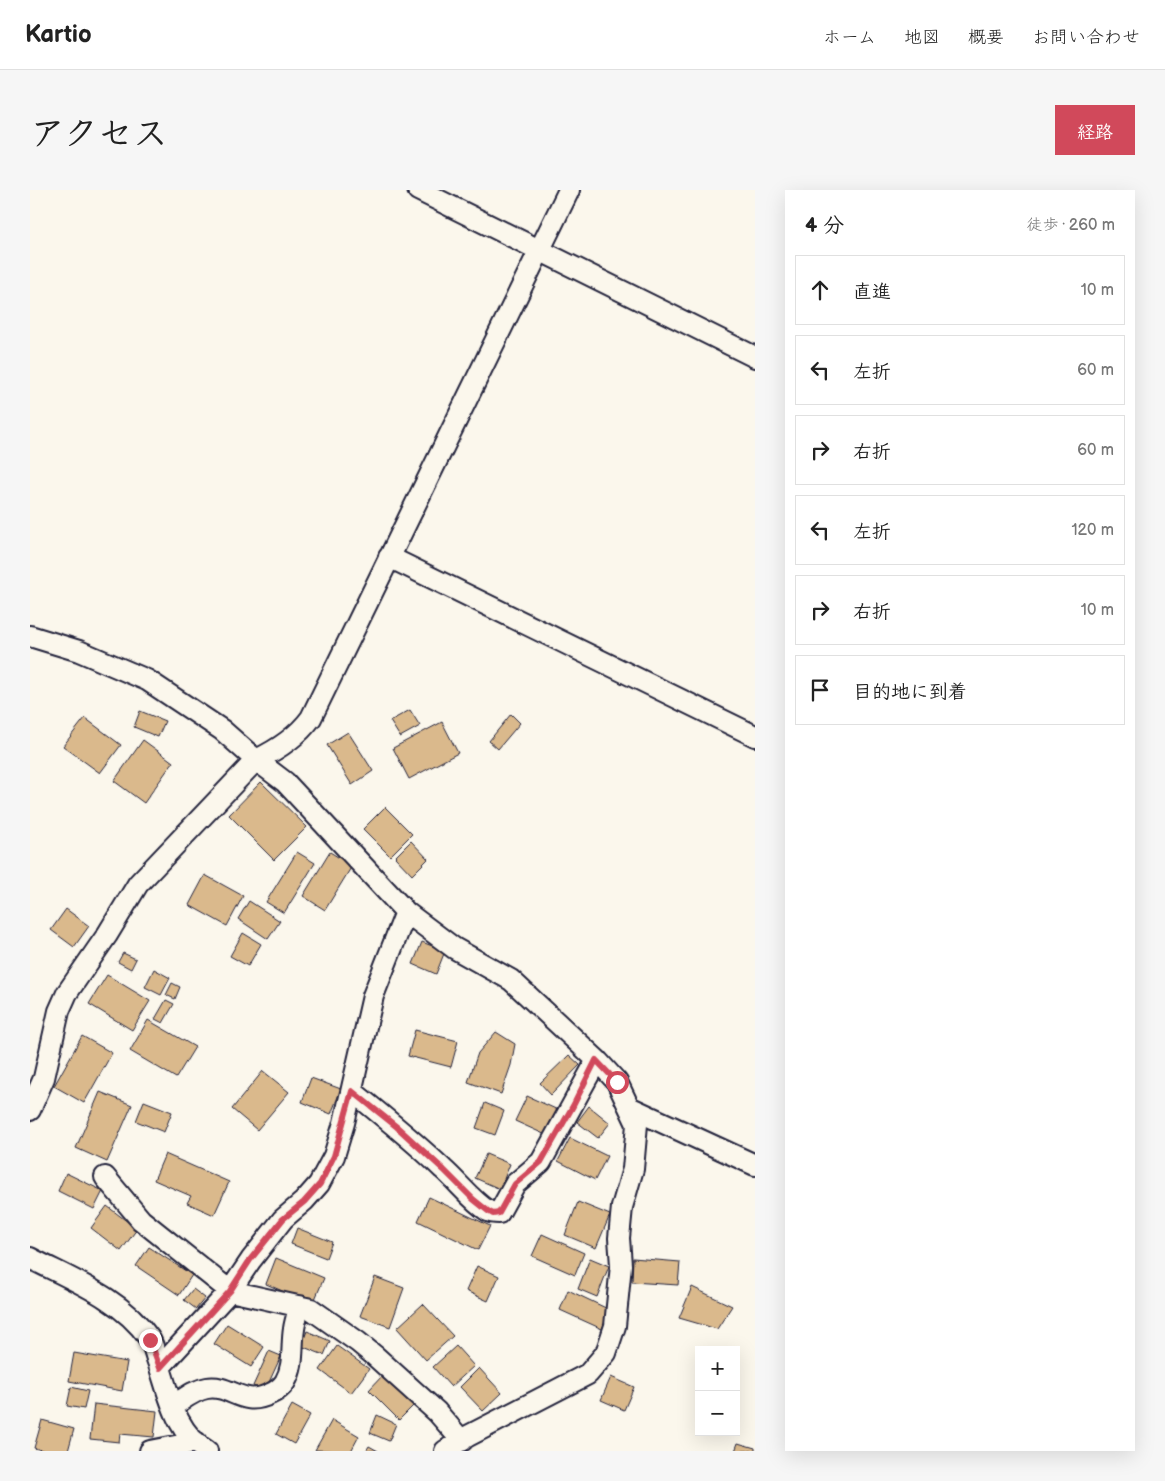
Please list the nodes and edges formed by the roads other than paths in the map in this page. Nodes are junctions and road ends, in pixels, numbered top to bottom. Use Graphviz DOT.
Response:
graph roads {
  1 [pos="418,190"];
  2 [pos="569,190"];
  3 [pos="540,250"];
  4 [pos="755,357"];
  5 [pos="390,557"];
  6 [pos="30,636"];
  7 [pos="755,736"];
  8 [pos="256,760"];
  9 [pos="406,912"];
  10 [pos="596,1060"];
  11 [pos="352,1091"];
  12 [pos="629,1107"];
  13 [pos="30,1110"];
  14 [pos="755,1165"];
  15 [pos="105,1177"];
  16 [pos="30,1258"];
  17 [pos="230,1291"];
  18 [pos="300,1306"];
  19 [pos="160,1368"];
  20 [pos="173,1406"];
  21 [pos="453,1446"];
  22 [pos="201,1447"];
  23 [pos="150,1451"];
  1 -- 3 [label="street"];
  2 -- 3 [label="street"];
  3 -- 4 [label="street"];
  3 -- 5 [label="street"];
  5 -- 7 [label="street"];
  5 -- 8 [label="street"];
  6 -- 8 [label="street"];
  8 -- 9 [label="street"];
  8 -- 13 [label="street"];
  9 -- 10 [label="street"];
  9 -- 11 [label="street"];
  10 -- 11 [label="street"];
  10 -- 12 [label="street"];
  11 -- 17 [label="street"];
  12 -- 14 [label="street"];
  12 -- 21 [label="street"];
  15 -- 17 [label="street"];
  16 -- 19 [label="street"];
  17 -- 18 [label="street"];
  17 -- 19 [label="street"];
  18 -- 20 [label="street"];
  18 -- 21 [label="street"];
  19 -- 20 [label="street"];
  20 -- 22 [label="street"];
  22 -- 23 [label="street"];
}
